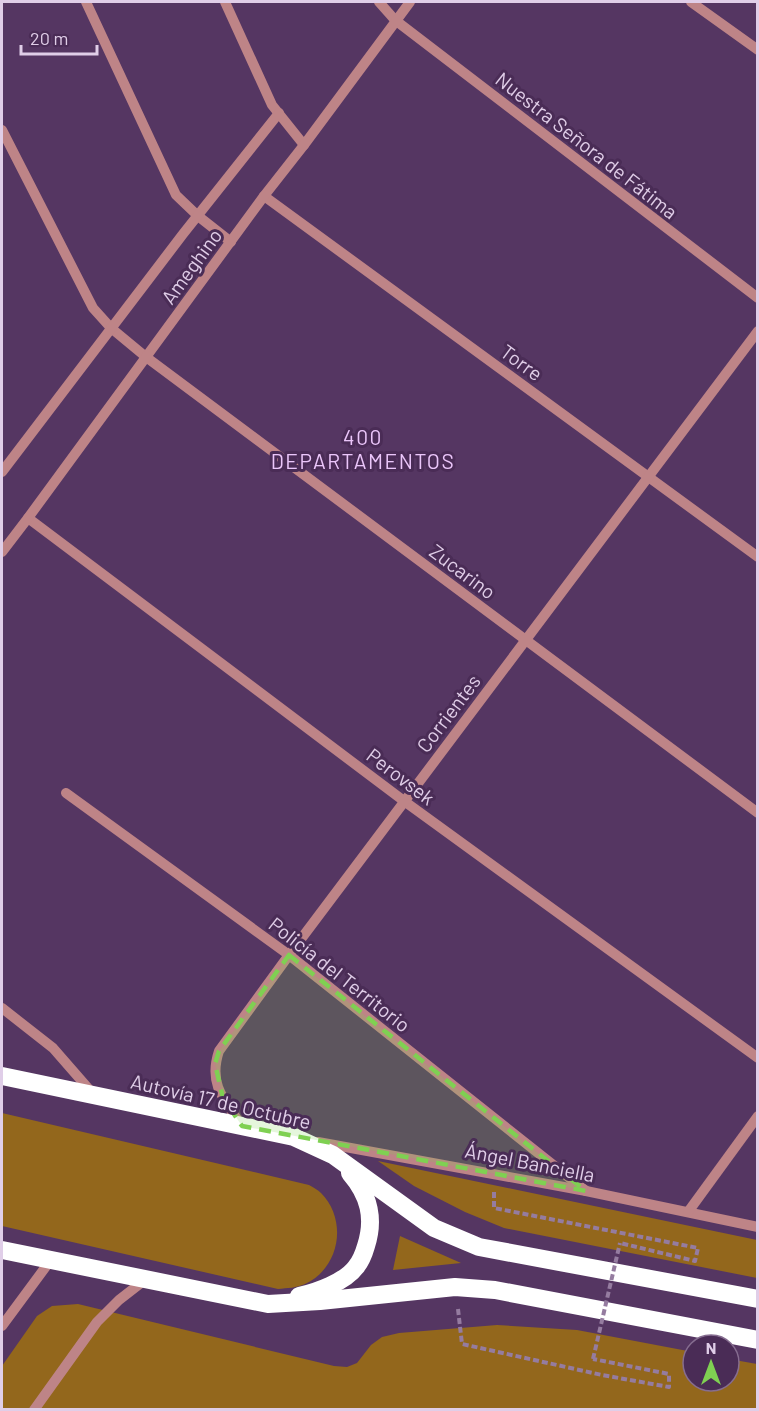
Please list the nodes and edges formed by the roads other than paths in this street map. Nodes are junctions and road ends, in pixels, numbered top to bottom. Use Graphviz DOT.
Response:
graph roads {
  1 [pos="86,2"];
  2 [pos="225,2"];
  3 [pos="379,2"];
  4 [pos="410,2"];
  5 [pos="691,2"];
  6 [pos="396,20"];
  7 [pos="758,50"];
  8 [pos="279,113"];
  9 [pos="2,130"];
  10 [pos="304,145"];
  11 [pos="264,196"];
  12 [pos="198,216"];
  13 [pos="231,242"];
  14 [pos="758,298"];
  15 [pos="111,328"];
  16 [pos="758,331"];
  17 [pos="146,357"];
  18 [pos="2,472"];
  19 [pos="648,477"];
  20 [pos="28,518"];
  21 [pos="2,552"];
  22 [pos="758,557"];
  23 [pos="526,640"];
  24 [pos="66,793"];
  25 [pos="404,801"];
  26 [pos="758,813"];
  27 [pos="289,955"];
  28 [pos="2,1008"];
  29 [pos="758,1058"];
  30 [pos="2,1076"];
  31 [pos="94,1095"];
  32 [pos="758,1116"];
  33 [pos="242,1126"];
  34 [pos="294,1137"];
  35 [pos="333,1155"];
  36 [pos="586,1191"];
  37 [pos="688,1212"];
  38 [pos="758,1227"];
  39 [pos="2,1250"];
  40 [pos="50,1261"];
  41 [pos="146,1279"];
  42 [pos="758,1299"];
  43 [pos="268,1304"];
  44 [pos="2,1326"];
  45 [pos="758,1340"];
  46 [pos="34,1410"];
  1 -- 12 [label="street"];
  2 -- 8 [label="street"];
  3 -- 6 [label="street, Nuestra Señora de Fátima"];
  4 -- 6 [label="street, Ameghino"];
  5 -- 7 [label="street"];
  6 -- 10 [label="street, Ameghino"];
  6 -- 14 [label="street, Nuestra Señora de Fátima"];
  8 -- 10 [label="street"];
  8 -- 12 [label="street"];
  9 -- 15 [label="street, Zucarino"];
  10 -- 11 [label="street, Ameghino"];
  11 -- 13 [label="street, Ameghino"];
  11 -- 19 [label="street, Torre"];
  12 -- 13 [label="street"];
  12 -- 15 [label="street"];
  13 -- 17 [label="street, Ameghino"];
  15 -- 17 [label="street, Zucarino"];
  15 -- 18 [label="street"];
  16 -- 19 [label="street, Corrientes"];
  17 -- 20 [label="street, Ameghino"];
  17 -- 23 [label="street, Zucarino"];
  19 -- 22 [label="street, Torre"];
  19 -- 23 [label="street, Corrientes"];
  20 -- 21 [label="street, Ameghino"];
  20 -- 25 [label="street, Perovsek"];
  23 -- 25 [label="street, Corrientes"];
  23 -- 26 [label="street, Zucarino"];
  24 -- 27 [label="street, Policía del Territorio"];
  25 -- 27 [label="street, Corrientes"];
  25 -- 29 [label="street, Perovsek"];
  27 -- 33 [label="street, Corrientes"];
  27 -- 36 [label="street, Policía del Territorio"];
  28 -- 31 [label="street"];
  30 -- 31 [label="highway, Autovía 17 de Octubre"];
  31 -- 33 [label="highway, Autovía 17 de Octubre"];
  32 -- 37 [label="street"];
  33 -- 34 [label="highway, Autovía 17 de Octubre"];
  34 -- 35 [label="highway, Autovía 17 de Octubre"];
  34 -- 36 [label="street, Ángel Banciella"];
  35 -- 42 [label="highway, Autovía 17 de Octubre"];
  35 -- 43 [label="highway"];
  36 -- 37 [label="street, Ángel Banciella"];
  37 -- 38 [label="street, Ángel Banciella"];
  39 -- 40 [label="highway"];
  40 -- 41 [label="highway"];
  40 -- 44 [label="street"];
  41 -- 43 [label="highway"];
  41 -- 46 [label="street"];
  43 -- 45 [label="highway"];
}
